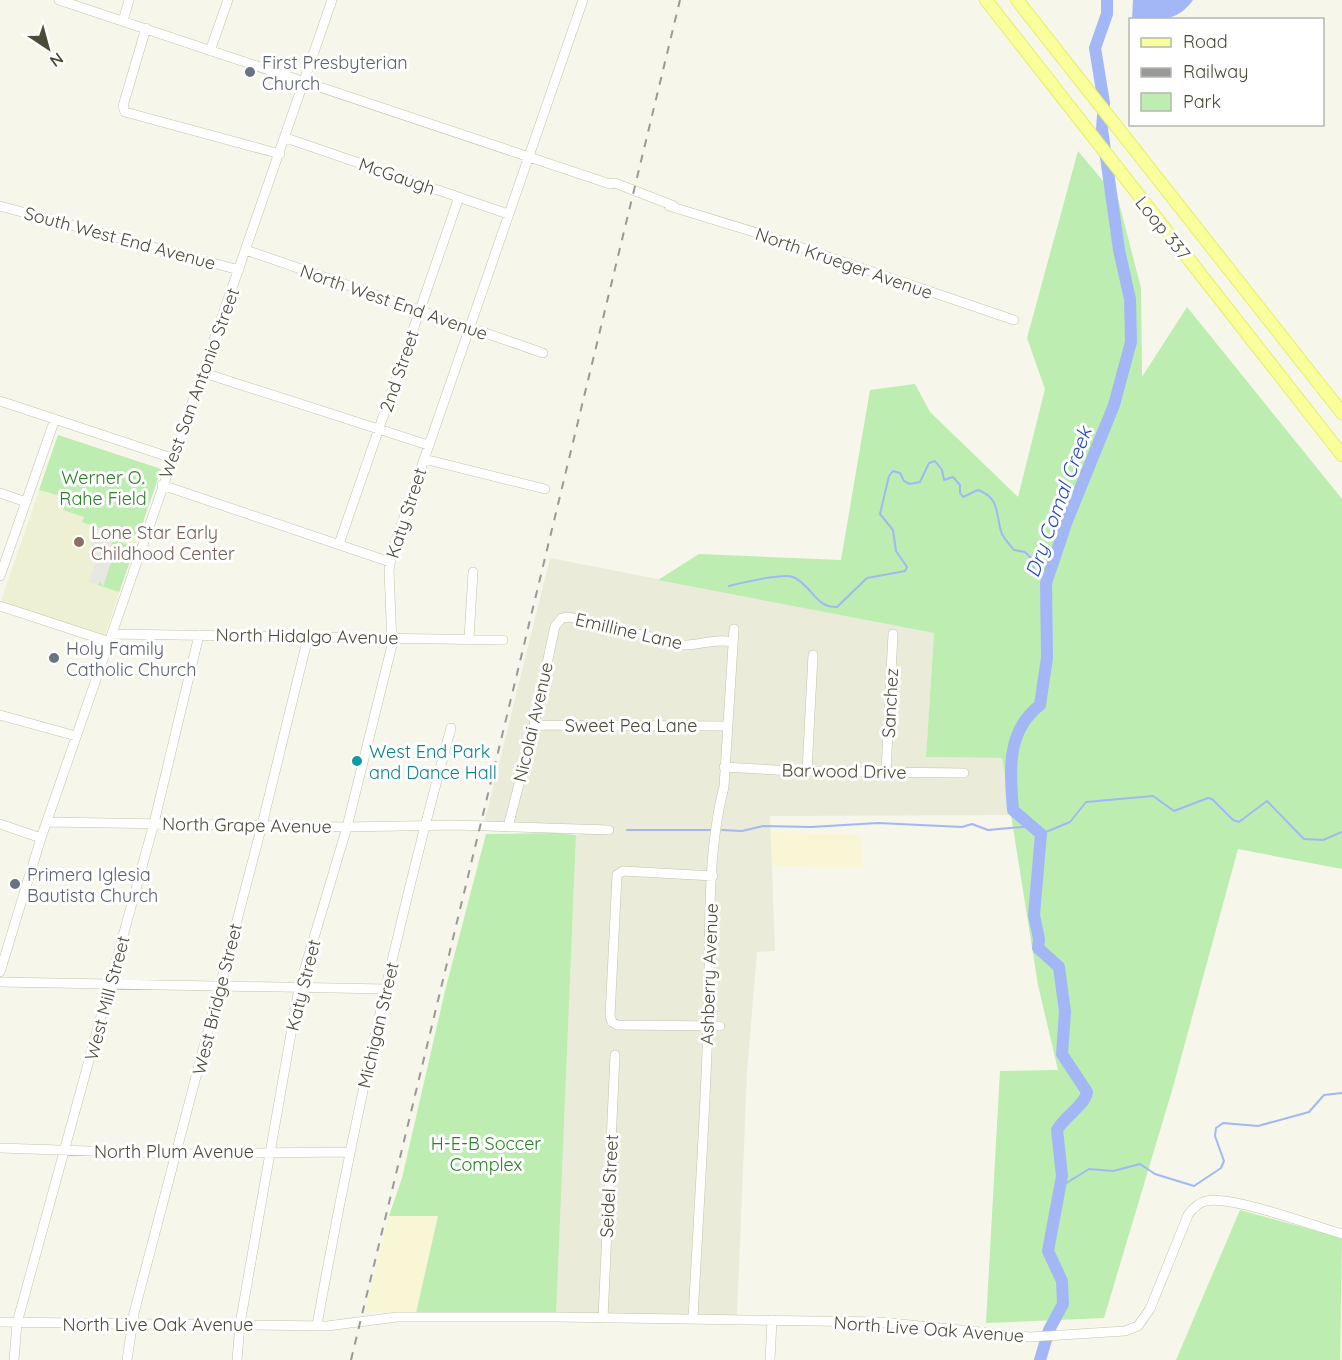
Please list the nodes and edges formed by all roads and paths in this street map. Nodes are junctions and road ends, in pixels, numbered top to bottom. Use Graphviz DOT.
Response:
graph roads {
  1 [pos="59,0"];
  2 [pos="129,0"];
  3 [pos="228,0"];
  4 [pos="332,0"];
  5 [pos="583,0"];
  6 [pos="986,0"];
  7 [pos="1017,0"];
  8 [pos="123,21"];
  9 [pos="146,28"];
  10 [pos="210,51"];
  11 [pos="306,82"];
  12 [pos="286,138"];
  13 [pos="280,154"];
  14 [pos="530,158"];
  15 [pos="459,196"];
  16 [pos="0,206"];
  17 [pos="508,214"];
  18 [pos="246,250"];
  19 [pos="239,270"];
  20 [pos="420,311"];
  21 [pos="1014,320"];
  22 [pos="470,328"];
  23 [pos="543,353"];
  24 [pos="204,373"];
  25 [pos="0,401"];
  26 [pos="1342,413"];
  27 [pos="55,419"];
  28 [pos="379,428"];
  29 [pos="428,445"];
  30 [pos="1342,455"];
  31 [pos="172,458"];
  32 [pos="424,459"];
  33 [pos="162,485"];
  34 [pos="545,489"];
  35 [pos="0,493"];
  36 [pos="26,502"];
  37 [pos="339,544"];
  38 [pos="390,562"];
  39 [pos="473,572"];
  40 [pos="0,576"];
  41 [pos="0,606"];
  42 [pos="562,618"];
  43 [pos="734,630"];
  44 [pos="893,634"];
  45 [pos="199,635"];
  46 [pos="308,637"];
  47 [pos="111,638"];
  48 [pos="392,638"];
  49 [pos="469,638"];
  50 [pos="503,640"];
  51 [pos="732,642"];
  52 [pos="813,655"];
  53 [pos="0,715"];
  54 [pos="534,725"];
  55 [pos="727,726"];
  56 [pos="451,728"];
  57 [pos="76,736"];
  58 [pos="724,766"];
  59 [pos="807,771"];
  60 [pos="886,771"];
  61 [pos="964,772"];
  62 [pos="49,822"];
  63 [pos="154,823"];
  64 [pos="0,824"];
  65 [pos="262,825"];
  66 [pos="347,827"];
  67 [pos="424,827"];
  68 [pos="507,827"];
  69 [pos="609,830"];
  70 [pos="41,838"];
  71 [pos="713,876"];
  72 [pos="0,972"];
  73 [pos="0,982"];
  74 [pos="111,984"];
  75 [pos="220,986"];
  76 [pos="299,988"];
  77 [pos="387,989"];
  78 [pos="708,1025"];
  79 [pos="720,1026"];
  80 [pos="615,1055"];
  81 [pos="0,1148"];
  82 [pos="65,1149"];
  83 [pos="270,1151"];
  84 [pos="348,1152"];
  85 [pos="177,1154"];
  86 [pos="1342,1234"];
  87 [pos="603,1318"];
  88 [pos="693,1319"];
  89 [pos="772,1320"];
  90 [pos="0,1322"];
  91 [pos="17,1323"];
  92 [pos="131,1324"];
  93 [pos="240,1324"];
  94 [pos="317,1325"];
  95 [pos="14,1360"];
  96 [pos="127,1360"];
  97 [pos="237,1360"];
  98 [pos="770,1360"];
  1 -- 8 [label="street, North Krueger Avenue"];
  2 -- 8 [label="street"];
  3 -- 10 [label="street"];
  4 -- 11 [label="street, West San Antonio Street"];
  5 -- 14 [label="street, Katy Street"];
  6 -- 30 [label="main road, Loop 337"];
  7 -- 26 [label="main road, Loop 337"];
  8 -- 9 [label="street, North Krueger Avenue"];
  9 -- 10 [label="street, North Krueger Avenue"];
  9 -- 13 [label="street"];
  10 -- 11 [label="street, North Krueger Avenue"];
  11 -- 12 [label="street, West San Antonio Street"];
  11 -- 14 [label="street, North Krueger Avenue"];
  12 -- 13 [label="street, West San Antonio Street"];
  12 -- 15 [label="street, McGaugh"];
  13 -- 18 [label="street, West San Antonio Street"];
  14 -- 17 [label="street, Katy Street"];
  14 -- 21 [label="street, North Krueger Avenue"];
  15 -- 17 [label="street, McGaugh"];
  15 -- 20 [label="street, 2nd Street"];
  16 -- 19 [label="street, South West End Avenue"];
  17 -- 22 [label="street, Katy Street"];
  18 -- 19 [label="street, West San Antonio Street"];
  18 -- 20 [label="street, North West End Avenue"];
  19 -- 24 [label="street, West San Antonio Street"];
  20 -- 22 [label="street, North West End Avenue"];
  20 -- 28 [label="street, 2nd Street"];
  22 -- 23 [label="street, North West End Avenue"];
  22 -- 29 [label="street, Katy Street"];
  24 -- 28 [label="street"];
  24 -- 31 [label="street, West San Antonio Street"];
  25 -- 27 [label="street"];
  27 -- 31 [label="street"];
  27 -- 36 [label="street"];
  28 -- 29 [label="street"];
  28 -- 37 [label="street, 2nd Street"];
  29 -- 32 [label="street, Katy Street"];
  31 -- 33 [label="street, West San Antonio Street"];
  32 -- 34 [label="street"];
  32 -- 38 [label="street, Katy Street"];
  33 -- 37 [label="street"];
  33 -- 47 [label="street, West San Antonio Street"];
  35 -- 36 [label="street"];
  36 -- 40 [label="street"];
  37 -- 38 [label="street"];
  38 -- 48 [label="street, Katy Street"];
  39 -- 49 [label="street"];
  41 -- 47 [label="street, North Hidalgo Avenue"];
  42 -- 51 [label="street, Emilline Lane"];
  42 -- 54 [label="street, Nicolai Avenue"];
  43 -- 51 [label="street, Ashberry Avenue"];
  44 -- 60 [label="street, Sanchez"];
  45 -- 46 [label="street, North Hidalgo Avenue"];
  45 -- 47 [label="street, North Hidalgo Avenue"];
  45 -- 63 [label="street, West Mill Street"];
  46 -- 48 [label="street, North Hidalgo Avenue"];
  46 -- 65 [label="street, West Bridge Street"];
  47 -- 57 [label="street, West San Antonio Street"];
  48 -- 49 [label="street, North Hidalgo Avenue"];
  48 -- 66 [label="street, Katy Street"];
  49 -- 50 [label="street, North Hidalgo Avenue"];
  51 -- 55 [label="street, Ashberry Avenue"];
  52 -- 59 [label="street"];
  53 -- 57 [label="street"];
  54 -- 55 [label="street, Sweet Pea Lane"];
  54 -- 68 [label="street, Nicolai Avenue"];
  55 -- 58 [label="street, Ashberry Avenue"];
  56 -- 67 [label="street, Michigan Street"];
  57 -- 62 [label="street, West San Antonio Street"];
  58 -- 59 [label="street, Barwood Drive"];
  58 -- 71 [label="street, Ashberry Avenue"];
  59 -- 60 [label="street, Barwood Drive"];
  60 -- 61 [label="street, Barwood Drive"];
  62 -- 63 [label="street, North Grape Avenue"];
  62 -- 70 [label="street, West San Antonio Street"];
  63 -- 65 [label="street, North Grape Avenue"];
  63 -- 74 [label="street, West Mill Street"];
  64 -- 70 [label="street"];
  65 -- 66 [label="street, North Grape Avenue"];
  65 -- 75 [label="street, West Bridge Street"];
  66 -- 67 [label="street, North Grape Avenue"];
  66 -- 76 [label="street, Katy Street"];
  67 -- 68 [label="street, North Grape Avenue"];
  67 -- 77 [label="street, Michigan Street"];
  68 -- 69 [label="street, North Grape Avenue"];
  70 -- 72 [label="street, West San Antonio Street"];
  71 -- 78 [label="street, Ashberry Avenue"];
  71 -- 78 [label="street"];
  73 -- 74 [label="street"];
  74 -- 75 [label="street"];
  74 -- 82 [label="street, West Mill Street"];
  75 -- 76 [label="street"];
  75 -- 85 [label="street, West Bridge Street"];
  76 -- 77 [label="street"];
  76 -- 83 [label="street, Katy Street"];
  77 -- 84 [label="street, Michigan Street"];
  78 -- 79 [label="street"];
  78 -- 88 [label="street, Ashberry Avenue"];
  80 -- 87 [label="street, Seidel Street"];
  81 -- 82 [label="street, North Plum Avenue"];
  82 -- 85 [label="street, North Plum Avenue"];
  82 -- 91 [label="street, West Mill Street"];
  83 -- 84 [label="street, North Plum Avenue"];
  83 -- 85 [label="street, North Plum Avenue"];
  83 -- 93 [label="street, Katy Street"];
  84 -- 94 [label="street, Michigan Street"];
  85 -- 92 [label="street, West Bridge Street"];
  86 -- 89 [label="street, North Live Oak Avenue"];
  87 -- 88 [label="street, North Live Oak Avenue"];
  87 -- 94 [label="street, North Live Oak Avenue"];
  88 -- 89 [label="street, North Live Oak Avenue"];
  89 -- 98 [label="street"];
  90 -- 91 [label="street, North Live Oak Avenue"];
  91 -- 92 [label="street, North Live Oak Avenue"];
  91 -- 95 [label="street, West Mill Street"];
  92 -- 93 [label="street, North Live Oak Avenue"];
  92 -- 96 [label="street, West Bridge Street"];
  93 -- 94 [label="street, North Live Oak Avenue"];
  93 -- 97 [label="street, Katy Street"];
}
